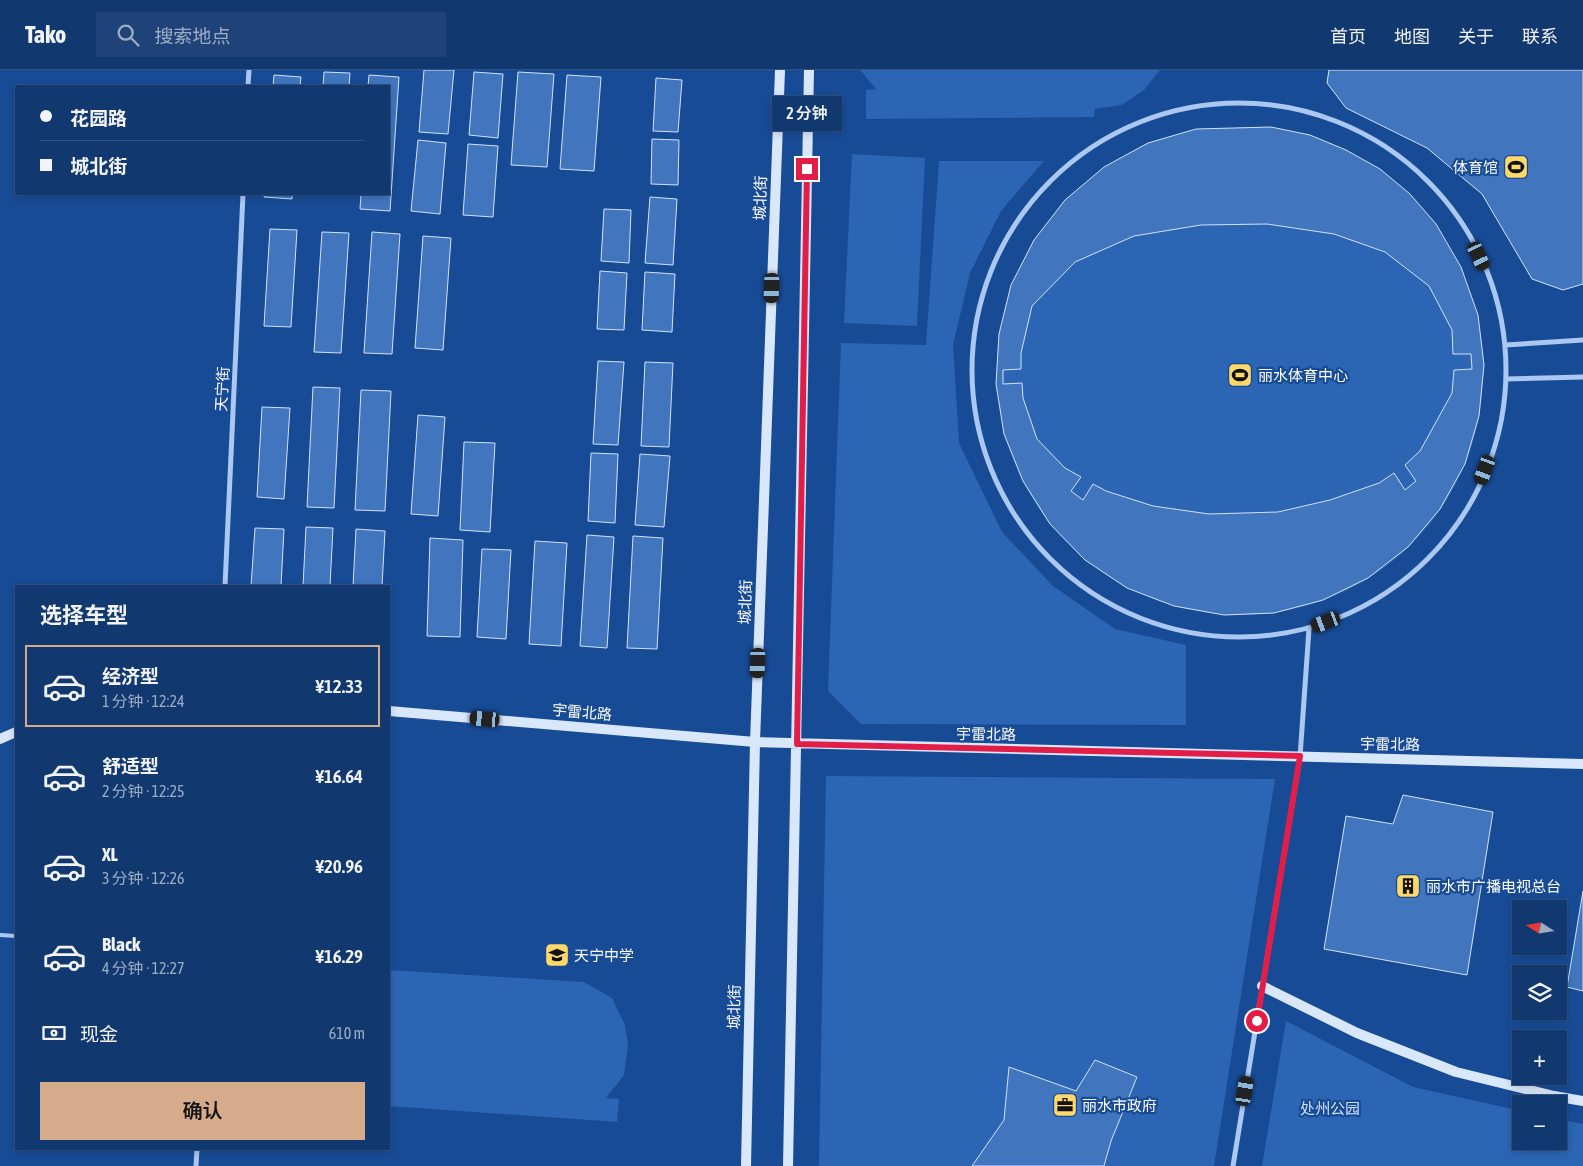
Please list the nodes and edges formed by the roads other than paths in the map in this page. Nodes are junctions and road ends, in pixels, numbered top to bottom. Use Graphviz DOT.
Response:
graph roads {
  1 [pos="249,70"];
  2 [pos="780,70"];
  3 [pos="809,70"];
  4 [pos="248,85"];
  5 [pos="243,195"];
  6 [pos="1583,340"];
  7 [pos="1505,345"];
  8 [pos="1583,378"];
  9 [pos="1506,379"];
  10 [pos="226,585"];
  11 [pos="1308,629"];
  12 [pos="390,710"];
  13 [pos="15,732"];
  14 [pos="0,739"];
  15 [pos="755,742"];
  16 [pos="797,744"];
  17 [pos="1300,756"];
  18 [pos="1583,764"];
  19 [pos="0,935"];
  20 [pos="15,936"];
  21 [pos="1262,986"];
  22 [pos="1583,1101"];
  23 [pos="196,1150"];
  24 [pos="196,1166"];
  25 [pos="746,1166"];
  26 [pos="788,1166"];
  27 [pos="1233,1166"];
  1 -- 4 [label="street"];
  2 -- 15 [label="main road, 城北街"];
  3 -- 16 [label="main road"];
  5 -- 10 [label="street, 天宁街"];
  6 -- 7 [label="street"];
  7 -- 9 [label="street"];
  7 -- 11 [label="street"];
  8 -- 9 [label="street"];
  9 -- 11 [label="street"];
  11 -- 17 [label="street"];
  12 -- 15 [label="main road, 宇雷北路"];
  13 -- 14 [label="main road"];
  15 -- 16 [label="main road, 宇雷北路"];
  15 -- 25 [label="main road, 城北街"];
  16 -- 17 [label="main road, 宇雷北路"];
  16 -- 26 [label="main road"];
  17 -- 18 [label="main road, 宇雷北路"];
  17 -- 21 [label="street"];
  19 -- 20 [label="lane"];
  21 -- 22 [label="main road"];
  21 -- 27 [label="street"];
  23 -- 24 [label="street"];
}
